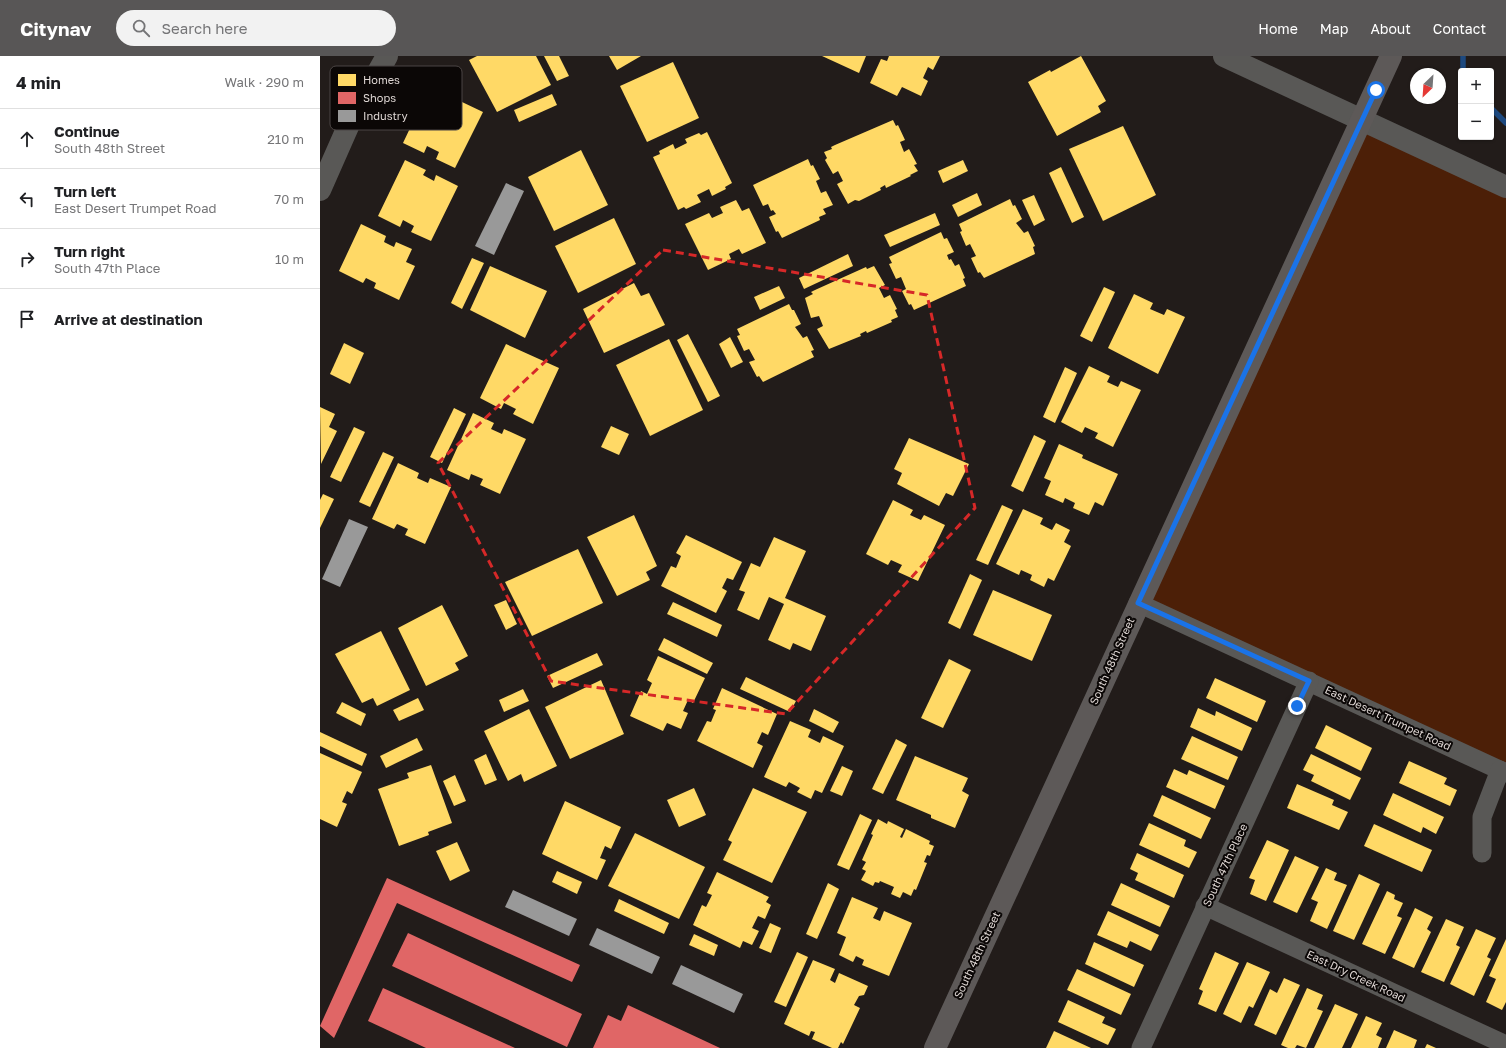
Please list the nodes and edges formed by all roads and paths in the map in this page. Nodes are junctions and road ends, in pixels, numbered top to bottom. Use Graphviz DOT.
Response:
graph roads {
  1 [pos="387,56"];
  2 [pos="1224,56"];
  3 [pos="1391,56"];
  4 [pos="381,66"];
  5 [pos="1362,119"];
  6 [pos="346,130"];
  7 [pos="1506,187"];
  8 [pos="320,190"];
  9 [pos="1138,603"];
  10 [pos="1309,681"];
  11 [pos="1503,771"];
  12 [pos="1482,853"];
  13 [pos="1206,906"];
  14 [pos="1506,1046"];
  15 [pos="935,1048"];
  16 [pos="1140,1048"];
  1 -- 4 [label="street"];
  2 -- 5 [label="street"];
  3 -- 5 [label="main road, South 48th Street"];
  5 -- 7 [label="street"];
  5 -- 9 [label="main road, South 48th Street"];
  6 -- 8 [label="street"];
  9 -- 10 [label="street, East Desert Trumpet Road"];
  9 -- 15 [label="main road, South 48th Street"];
  10 -- 11 [label="street, East Desert Trumpet Road"];
  10 -- 13 [label="street, South 47th Place"];
  11 -- 12 [label="street"];
  13 -- 14 [label="street, East Dry Creek Road"];
  13 -- 16 [label="street, South 47th Place"];
}
